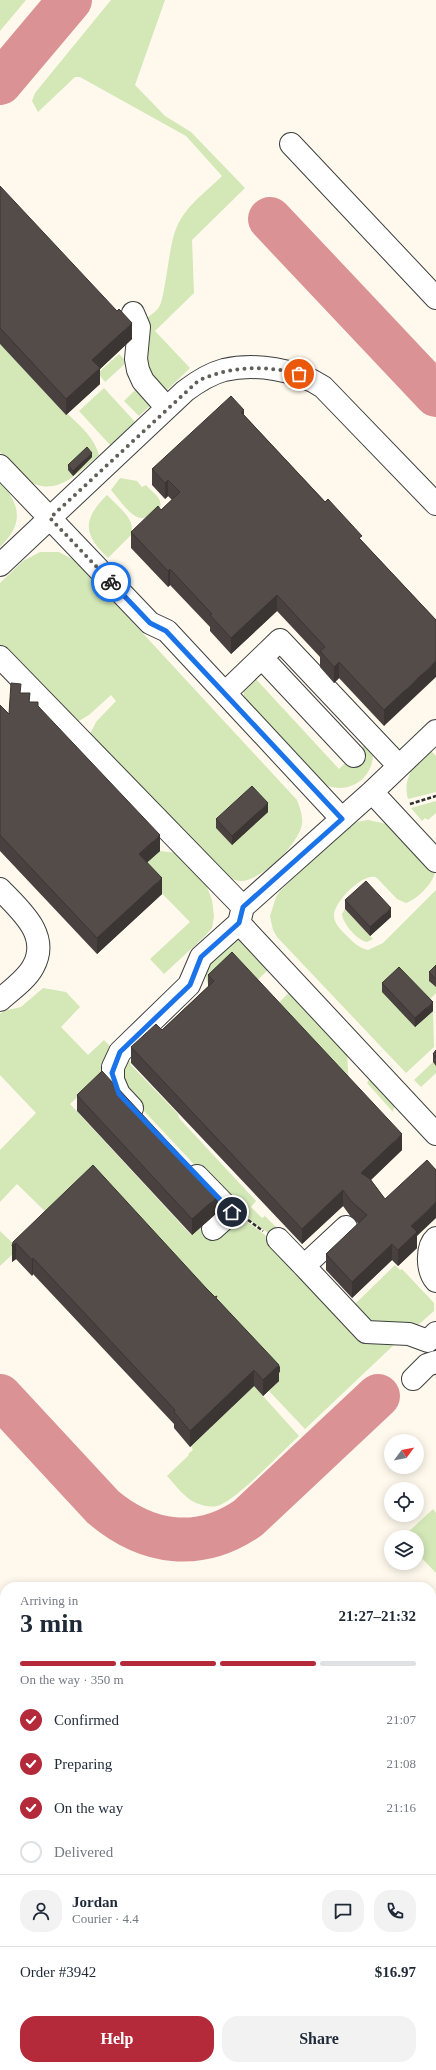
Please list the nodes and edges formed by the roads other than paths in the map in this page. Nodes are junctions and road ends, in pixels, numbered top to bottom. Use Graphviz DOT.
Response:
graph roads {
  1 [pos="291,144"];
  2 [pos="436,298"];
  3 [pos="133,313"];
  4 [pos="167,408"];
  5 [pos="0,466"];
  6 [pos="436,504"];
  7 [pos="50,518"];
  8 [pos="0,564"];
  9 [pos="0,657"];
  10 [pos="262,658"];
  11 [pos="225,694"];
  12 [pos="436,730"];
  13 [pos="354,756"];
  14 [pos="399,766"];
  15 [pos="372,792"];
  16 [pos="342,819"];
  17 [pos="436,861"];
  18 [pos="0,889"];
  19 [pos="241,915"];
  20 [pos="0,1000"];
  21 [pos="146,1122"];
  22 [pos="436,1134"];
  23 [pos="183,1162"];
  24 [pos="346,1227"];
  25 [pos="213,1229"];
  26 [pos="436,1238"];
  27 [pos="278,1239"];
  28 [pos="304,1266"];
  29 [pos="436,1281"];
  30 [pos="436,1333"];
  1 -- 2 [label="lane"];
  3 -- 4 [label="lane"];
  4 -- 6 [label="lane"];
  4 -- 7 [label="lane"];
  5 -- 7 [label="lane"];
  7 -- 8 [label="lane"];
  7 -- 11 [label="lane"];
  9 -- 19 [label="lane"];
  10 -- 11 [label="lane"];
  10 -- 13 [label="lane"];
  10 -- 14 [label="lane"];
  11 -- 16 [label="lane"];
  12 -- 14 [label="lane"];
  14 -- 15 [label="lane"];
  15 -- 16 [label="lane"];
  15 -- 17 [label="lane"];
  16 -- 19 [label="lane"];
  18 -- 20 [label="lane"];
  19 -- 21 [label="lane"];
  19 -- 22 [label="lane"];
  23 -- 25 [label="lane"];
  24 -- 28 [label="lane"];
  26 -- 29 [label="lane"];
  27 -- 28 [label="lane"];
  28 -- 30 [label="lane"];
}
